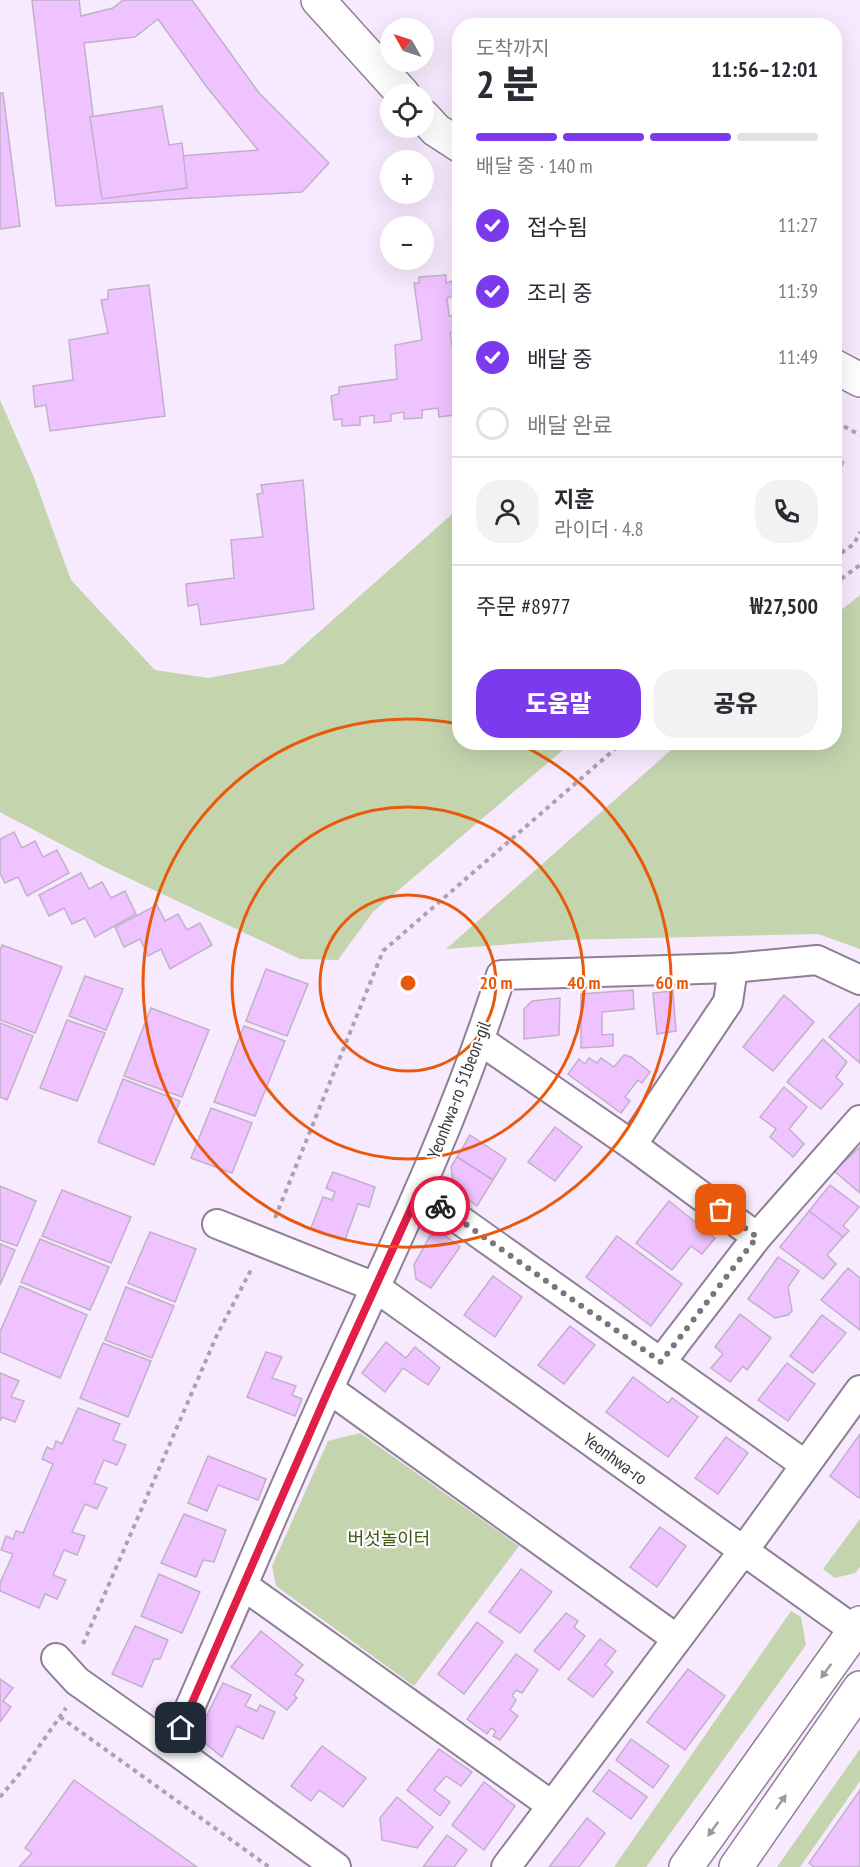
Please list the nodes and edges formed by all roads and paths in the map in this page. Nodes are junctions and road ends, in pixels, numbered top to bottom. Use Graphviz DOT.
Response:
graph roads {
  1 [pos="318,0"];
  2 [pos="394,84"];
  3 [pos="434,128"];
  4 [pos="452,140"];
  5 [pos="842,370"];
  6 [pos="860,380"];
  7 [pos="842,425"];
  8 [pos="860,435"];
  9 [pos="860,532"];
  10 [pos="842,552"];
  11 [pos="860,565"];
  12 [pos="842,578"];
  13 [pos="614,750"];
  14 [pos="733,968"];
  15 [pos="860,980"];
  16 [pos="481,1041"];
  17 [pos="860,1120"];
  18 [pos="632,1145"];
  19 [pos="419,1191"];
  20 [pos="217,1224"];
  21 [pos="757,1237"];
  22 [pos="265,1243"];
  23 [pos="375,1287"];
  24 [pos="661,1362"];
  25 [pos="329,1389"];
  26 [pos="860,1390"];
  27 [pos="804,1464"];
  28 [pos="744,1551"];
  29 [pos="244,1586"];
  30 [pos="858,1630"];
  31 [pos="677,1639"];
  32 [pos="68,1653"];
  33 [pos="860,1688"];
  34 [pos="68,1706"];
  35 [pos="60,1717"];
  36 [pos="172,1748"];
  37 [pos="0,1797"];
  38 [pos="551,1805"];
  39 [pos="269,1867"];
  40 [pos="336,1867"];
  41 [pos="506,1867"];
  42 [pos="686,1867"];
  43 [pos="736,1867"];
  1 -- 2 [label="street"];
  3 -- 4 [label="street"];
  5 -- 6 [label="street"];
  7 -- 8 [label="path"];
  9 -- 10 [label="path"];
  11 -- 12 [label="path"];
  13 -- 22 [label="path"];
  14 -- 15 [label="street, Yeonhwa-ro 51beon-gil"];
  14 -- 16 [label="street, Yeonhwa-ro 51beon-gil"];
  14 -- 18 [label="street"];
  16 -- 18 [label="street"];
  16 -- 19 [label="street, Yeonhwa-ro 51beon-gil"];
  17 -- 21 [label="street"];
  18 -- 21 [label="street"];
  19 -- 23 [label="street, Yeonhwa-ro 51beon-gil"];
  19 -- 24 [label="street"];
  20 -- 22 [label="street, Yeonhwa-ro"];
  21 -- 24 [label="street"];
  22 -- 23 [label="street, Yeonhwa-ro"];
  22 -- 32 [label="path"];
  23 -- 25 [label="street, Yeonhwa-ro 51beon-gil"];
  23 -- 28 [label="street, Yeonhwa-ro"];
  24 -- 27 [label="street"];
  25 -- 29 [label="street, Yeonhwa-ro 51beon-gil"];
  25 -- 31 [label="street"];
  26 -- 27 [label="street"];
  27 -- 28 [label="street"];
  28 -- 30 [label="street, Yeonhwa-ro"];
  28 -- 31 [label="street"];
  29 -- 36 [label="street, Yeonhwa-ro 51beon-gil"];
  29 -- 38 [label="street"];
  30 -- 42 [label="street, Yeonhwa-ro, one-way"];
  31 -- 38 [label="street"];
  32 -- 36 [label="street"];
  43 -- 33 [label="street, one-way"];
  34 -- 35 [label="path"];
  35 -- 37 [label="path"];
  35 -- 39 [label="path"];
  36 -- 40 [label="street"];
  38 -- 41 [label="street"];
}
